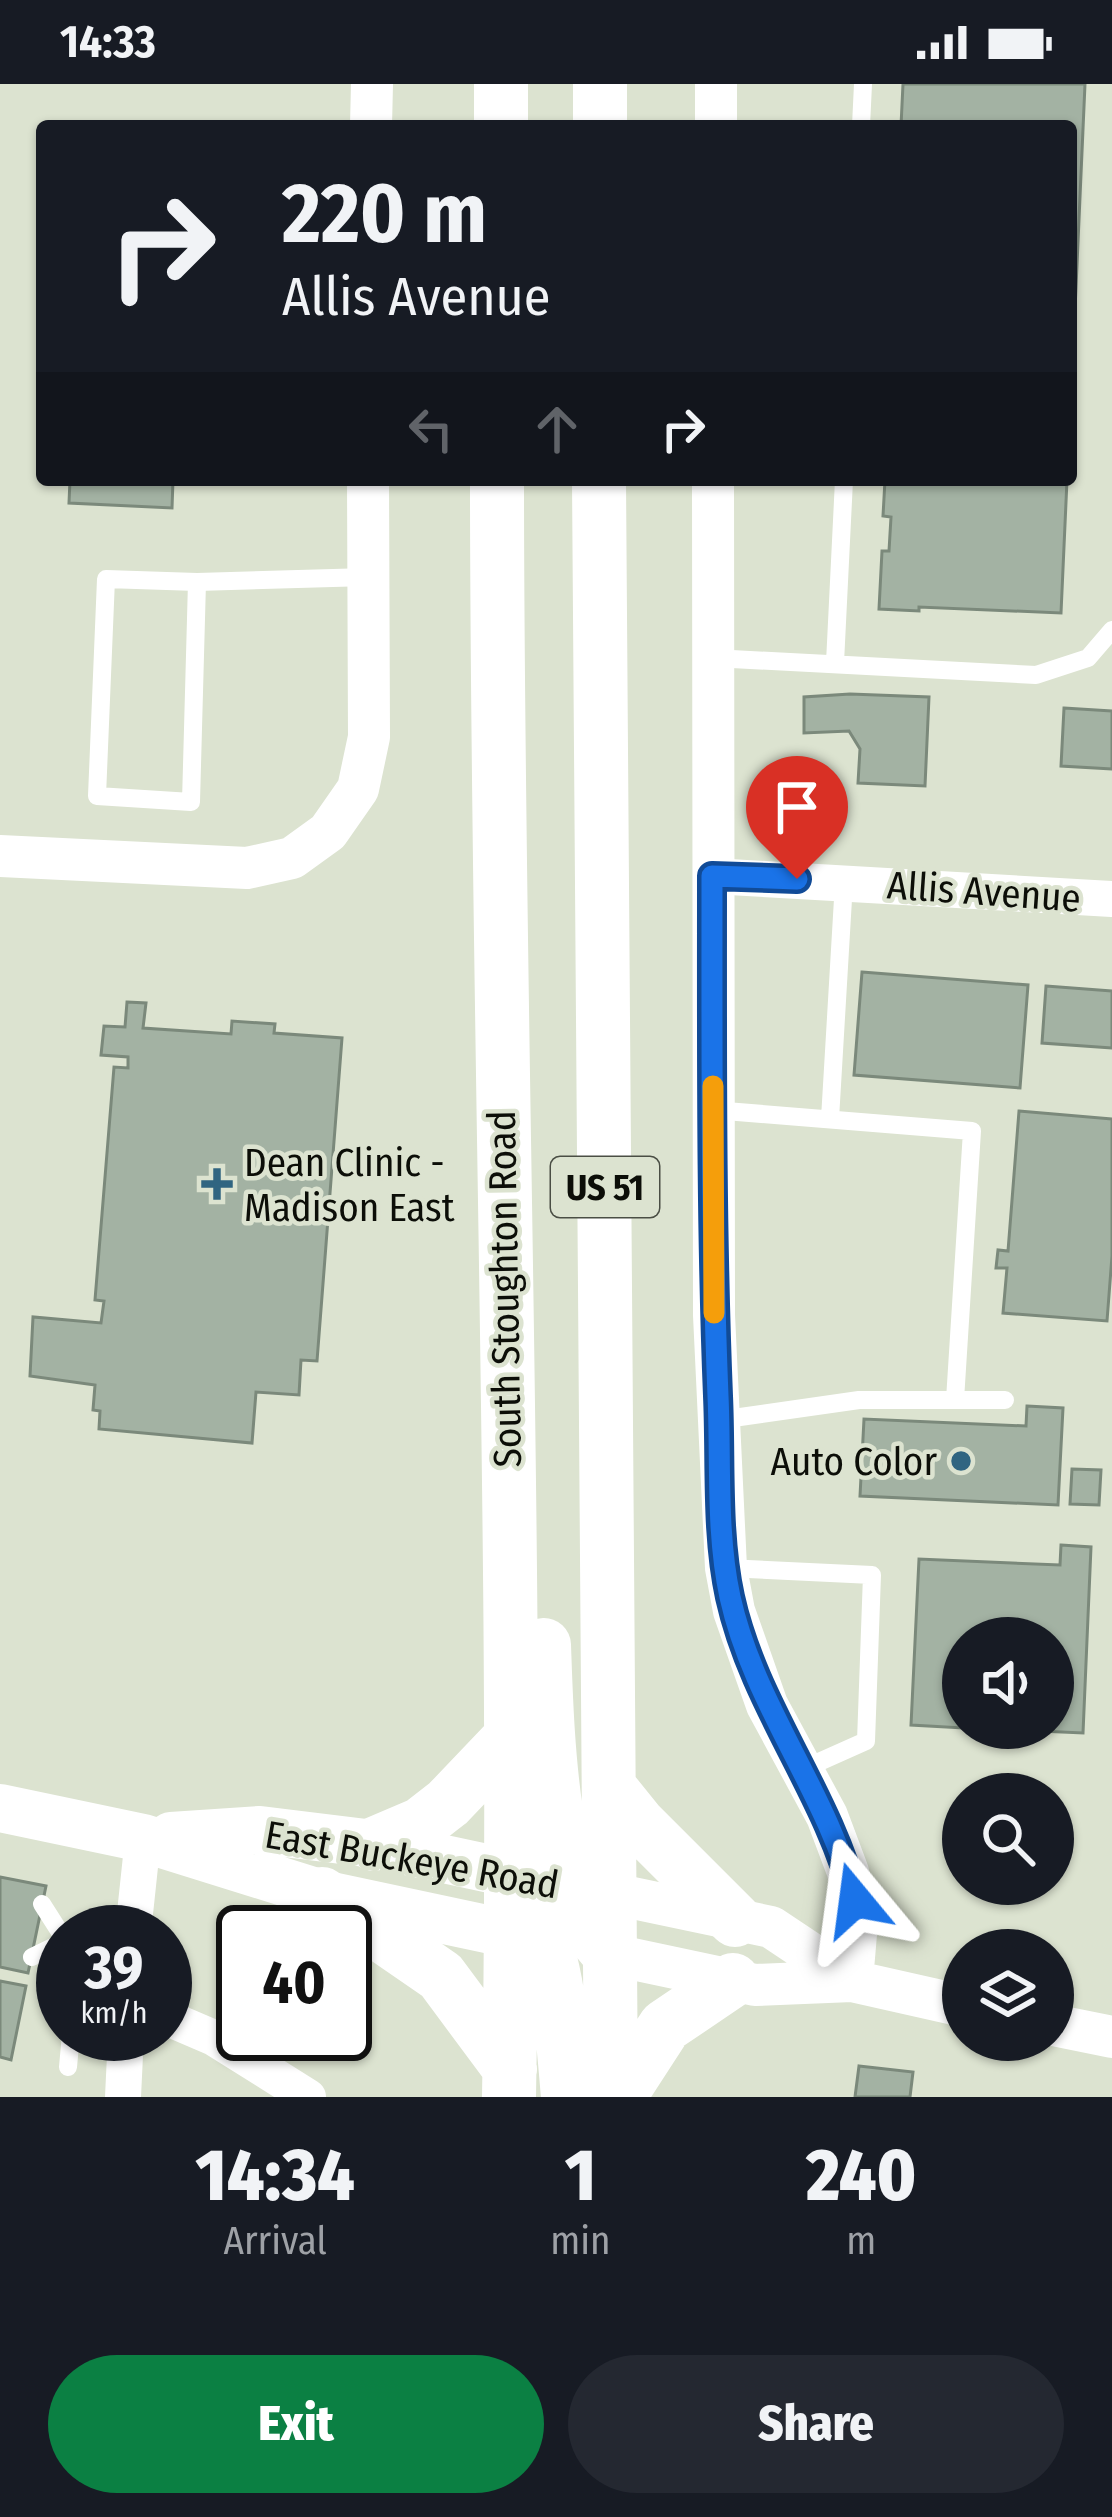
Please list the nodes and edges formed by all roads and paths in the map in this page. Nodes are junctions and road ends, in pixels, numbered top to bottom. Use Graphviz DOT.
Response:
graph roads {
  1 [pos="372,84"];
  2 [pos="501,84"];
  3 [pos="600,84"];
  4 [pos="716,84"];
  5 [pos="862,84"];
  6 [pos="371,120"];
  7 [pos="500,120"];
  8 [pos="600,120"];
  9 [pos="716,120"];
  10 [pos="861,120"];
  11 [pos="368,486"];
  12 [pos="497,486"];
  13 [pos="599,486"];
  14 [pos="713,486"];
  15 [pos="844,486"];
  16 [pos="368,577"];
  17 [pos="197,582"];
  18 [pos="1112,631"];
  19 [pos="713,658"];
  20 [pos="835,663"];
  21 [pos="0,856"];
  22 [pos="712,876"];
  23 [pos="844,882"];
  24 [pos="1112,899"];
  25 [pos="499,986"];
  26 [pos="713,1110"];
  27 [pos="830,1118"];
  28 [pos="955,1400"];
  29 [pos="1005,1400"];
  30 [pos="719,1420"];
  31 [pos="726,1568"];
  32 [pos="511,1737"];
  33 [pos="801,1770"];
  34 [pos="609,1787"];
  35 [pos="0,1808"];
  36 [pos="143,1838"];
  37 [pos="374,1844"];
  38 [pos="512,1873"];
  39 [pos="591,1890"];
  40 [pos="322,1894"];
  41 [pos="136,1905"];
  42 [pos="735,1920"];
  43 [pos="528,1938"];
  44 [pos="609,1954"];
  45 [pos="36,1955"];
  46 [pos="32,1957"];
  47 [pos="733,1980"];
  48 [pos="852,1982"];
  49 [pos="942,2001"];
  50 [pos="192,2029"];
  51 [pos="1074,2030"];
  52 [pos="1112,2038"];
  53 [pos="69,2061"];
  54 [pos="125,2061"];
  55 [pos="68,2067"];
  56 [pos="510,2083"];
  57 [pos="123,2097"];
  58 [pos="308,2097"];
  59 [pos="568,2097"];
  60 [pos="615,2097"];
  1 -- 6 [label="street"];
  2 -- 7 [label="main road"];
  3 -- 8 [label="main road"];
  4 -- 9 [label="street"];
  5 -- 10 [label="lane"];
  11 -- 16 [label="street"];
  12 -- 25 [label="main road, South Stoughton Road / US 51"];
  13 -- 34 [label="main road, US 51"];
  14 -- 19 [label="street"];
  15 -- 20 [label="lane"];
  16 -- 17 [label="lane"];
  16 -- 21 [label="street"];
  17 -- 17 [label="lane"];
  18 -- 20 [label="lane"];
  19 -- 20 [label="lane"];
  19 -- 22 [label="street"];
  22 -- 23 [label="street, Allis Avenue"];
  22 -- 26 [label="street"];
  23 -- 24 [label="street, Allis Avenue"];
  23 -- 27 [label="lane"];
  25 -- 32 [label="main road, South Stoughton Road / US 51"];
  25 -- 39 [label="main road"];
  26 -- 27 [label="lane"];
  26 -- 30 [label="street"];
  27 -- 28 [label="lane"];
  28 -- 29 [label="lane"];
  28 -- 30 [label="lane"];
  30 -- 31 [label="street"];
  31 -- 33 [label="street"];
  31 -- 33 [label="lane"];
  32 -- 37 [label="main road"];
  32 -- 38 [label="main road, South Stoughton Road / US 51"];
  33 -- 48 [label="street"];
  34 -- 39 [label="main road, US 51"];
  34 -- 42 [label="main road"];
  35 -- 36 [label="main road, East Buckeye Road"];
  36 -- 37 [label="main road, East Buckeye Road"];
  36 -- 40 [label="main road, East Buckeye Road"];
  36 -- 41 [label="street"];
  37 -- 38 [label="main road, East Buckeye Road"];
  38 -- 39 [label="main road, East Buckeye Road"];
  38 -- 43 [label="main road"];
  39 -- 42 [label="street"];
  39 -- 44 [label="main road, US 51"];
  40 -- 43 [label="main road, East Buckeye Road"];
  40 -- 56 [label="main road"];
  42 -- 48 [label="street"];
  43 -- 44 [label="main road, East Buckeye Road"];
  43 -- 56 [label="main road"];
  43 -- 59 [label="main road"];
  44 -- 47 [label="street"];
  44 -- 60 [label="main road, US 51"];
  45 -- 46 [label="lane"];
  47 -- 48 [label="street"];
  47 -- 60 [label="main road"];
  48 -- 49 [label="street"];
  50 -- 58 [label="street"];
  51 -- 52 [label="street"];
  53 -- 55 [label="lane"];
  54 -- 57 [label="street"];
}
